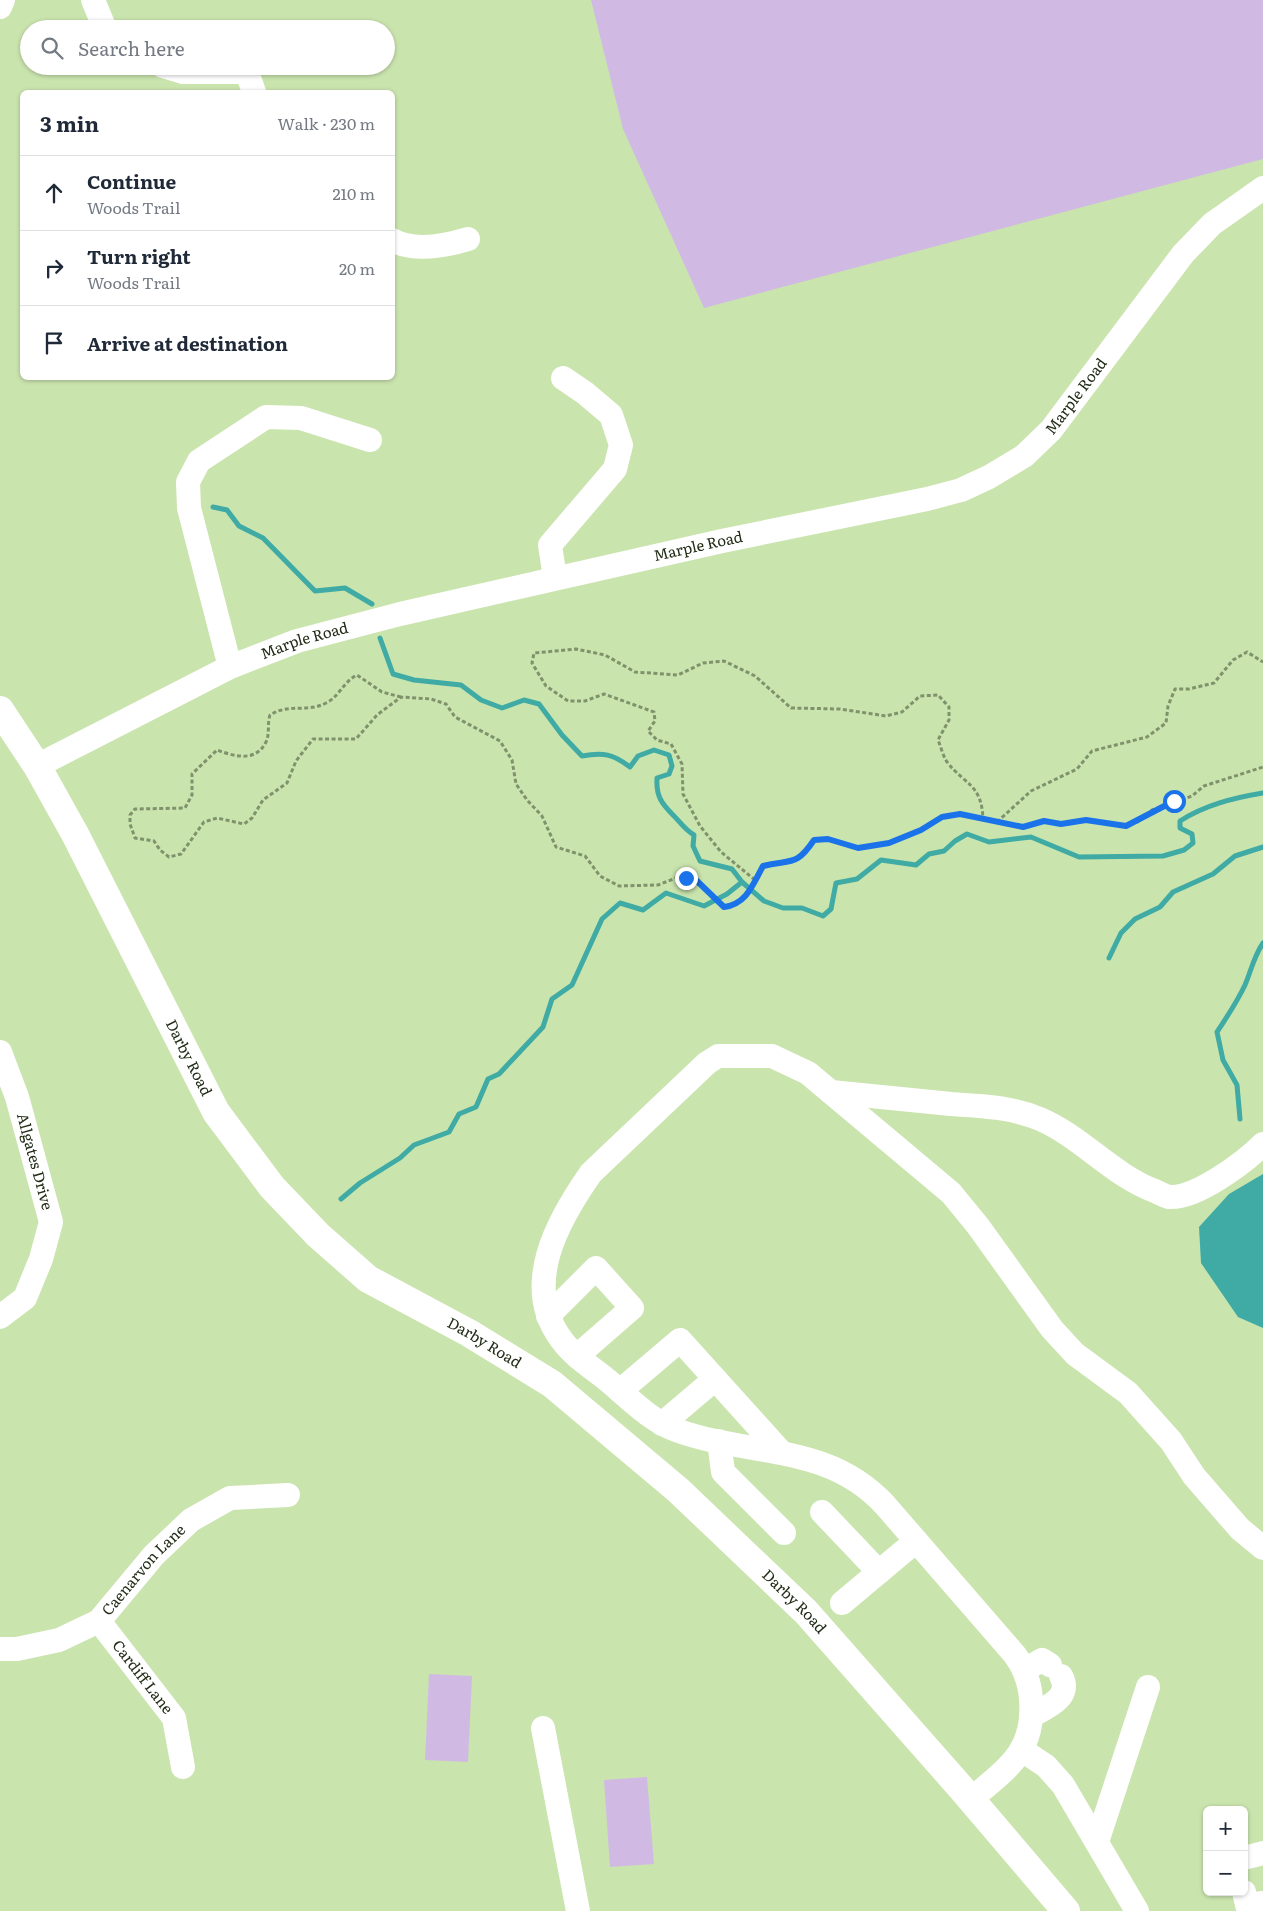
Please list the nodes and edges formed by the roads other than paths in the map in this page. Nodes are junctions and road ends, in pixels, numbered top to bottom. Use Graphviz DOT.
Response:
graph roads {
  1 [pos="3,0"];
  2 [pos="93,0"];
  3 [pos="0,7"];
  4 [pos="101,20"];
  5 [pos="203,75"];
  6 [pos="251,82"];
  7 [pos="1263,188"];
  8 [pos="468,239"];
  9 [pos="395,242"];
  10 [pos="563,378"];
  11 [pos="370,440"];
  12 [pos="555,578"];
  13 [pos="230,667"];
  14 [pos="0,710"];
  15 [pos="37,766"];
  16 [pos="0,1052"];
  17 [pos="831,1092"];
  18 [pos="1263,1144"];
  19 [pos="548,1316"];
  20 [pos="0,1317"];
  21 [pos="577,1356"];
  22 [pos="715,1379"];
  23 [pos="620,1391"];
  24 [pos="662,1424"];
  25 [pos="719,1441"];
  26 [pos="782,1453"];
  27 [pos="288,1495"];
  28 [pos="822,1512"];
  29 [pos="784,1533"];
  30 [pos="916,1541"];
  31 [pos="1263,1548"];
  32 [pos="879,1572"];
  33 [pos="842,1603"];
  34 [pos="99,1622"];
  35 [pos="0,1649"];
  36 [pos="1024,1670"];
  37 [pos="1148,1687"];
  38 [pos="1031,1716"];
  39 [pos="543,1728"];
  40 [pos="1022,1750"];
  41 [pos="183,1767"];
  42 [pos="971,1799"];
  43 [pos="1097,1842"];
  44 [pos="1263,1853"];
  45 [pos="1248,1857"];
  46 [pos="1245,1896"];
  47 [pos="1263,1903"];
  48 [pos="578,1911"];
  49 [pos="1066,1911"];
  50 [pos="1137,1911"];
  1 -- 3 [label="street"];
  2 -- 4 [label="street"];
  5 -- 6 [label="street"];
  7 -- 12 [label="street, Marple Road"];
  8 -- 9 [label="street"];
  10 -- 12 [label="street"];
  11 -- 13 [label="street"];
  12 -- 13 [label="street, Marple Road"];
  13 -- 15 [label="street, Marple Road"];
  14 -- 15 [label="main road, Darby Road"];
  15 -- 42 [label="main road, Darby Road"];
  16 -- 20 [label="street, Allgates Drive"];
  17 -- 18 [label="street"];
  17 -- 19 [label="street"];
  17 -- 31 [label="street"];
  19 -- 21 [label="street"];
  19 -- 21 [label="street"];
  21 -- 23 [label="street"];
  22 -- 23 [label="street"];
  22 -- 24 [label="street"];
  22 -- 26 [label="street"];
  23 -- 24 [label="street"];
  24 -- 25 [label="street"];
  25 -- 26 [label="street"];
  25 -- 29 [label="street"];
  26 -- 30 [label="street"];
  27 -- 34 [label="street, Caenarvon Lane"];
  28 -- 32 [label="street"];
  30 -- 32 [label="street"];
  30 -- 36 [label="street"];
  32 -- 33 [label="street"];
  34 -- 35 [label="street, Caenarvon Lane"];
  34 -- 41 [label="street, Cardiff Lane"];
  36 -- 38 [label="street"];
  36 -- 38 [label="street"];
  37 -- 43 [label="street"];
  38 -- 40 [label="street"];
  39 -- 48 [label="street"];
  40 -- 42 [label="street"];
  40 -- 43 [label="street"];
  42 -- 49 [label="main road, Darby Road"];
  43 -- 50 [label="street"];
  44 -- 45 [label="street"];
  46 -- 47 [label="street"];
}
